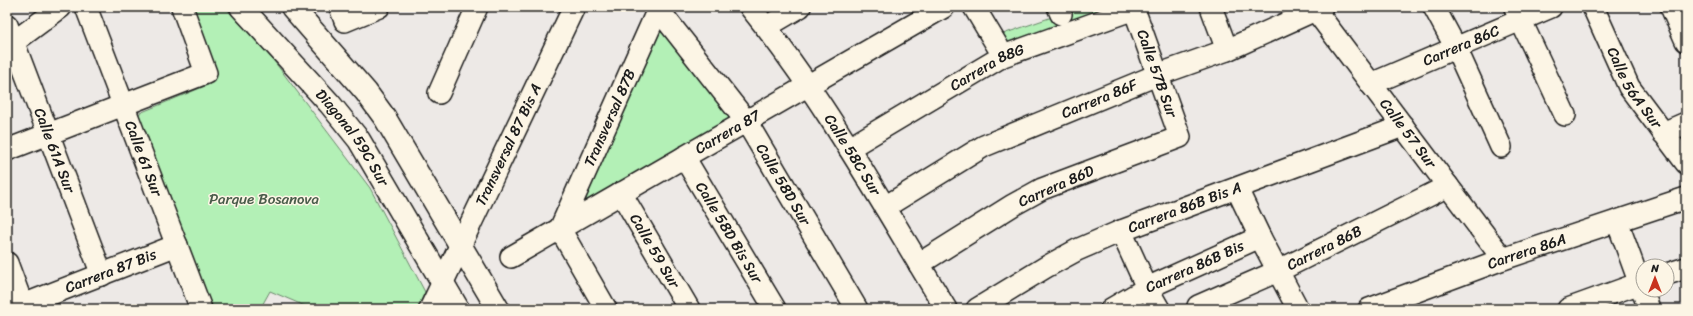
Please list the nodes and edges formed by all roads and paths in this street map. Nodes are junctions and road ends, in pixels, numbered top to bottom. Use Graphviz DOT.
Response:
graph roads {
  1 [pos="61,7"];
  2 [pos="86,7"];
  3 [pos="182,7"];
  4 [pos="241,7"];
  5 [pos="292,7"];
  6 [pos="379,7"];
  7 [pos="477,7"];
  8 [pos="574,7"];
  9 [pos="750,7"];
  10 [pos="800,7"];
  11 [pos="944,7"];
  12 [pos="974,7"];
  13 [pos="1211,7"];
  14 [pos="1434,7"];
  15 [pos="1551,7"];
  16 [pos="1593,7"];
  17 [pos="1670,7"];
  18 [pos="658,8"];
  19 [pos="1317,8"];
  20 [pos="1134,9"];
  21 [pos="1518,13"];
  22 [pos="343,14"];
  23 [pos="766,27"];
  24 [pos="9,38"];
  25 [pos="1686,41"];
  26 [pos="998,47"];
  27 [pos="1456,48"];
  28 [pos="1227,50"];
  29 [pos="1157,75"];
  30 [pos="1372,84"];
  31 [pos="808,86"];
  32 [pos="439,93"];
  33 [pos="124,105"];
  34 [pos="1565,115"];
  35 [pos="746,121"];
  36 [pos="1686,123"];
  37 [pos="1403,126"];
  38 [pos="1663,133"];
  39 [pos="48,134"];
  40 [pos="1180,137"];
  41 [pos="1501,147"];
  42 [pos="849,148"];
  43 [pos="7,150"];
  44 [pos="684,157"];
  45 [pos="1686,163"];
  46 [pos="1448,186"];
  47 [pos="1237,189"];
  48 [pos="620,193"];
  49 [pos="1686,198"];
  50 [pos="884,207"];
  51 [pos="1617,221"];
  52 [pos="560,229"];
  53 [pos="1121,231"];
  54 [pos="1260,237"];
  55 [pos="460,244"];
  56 [pos="177,245"];
  57 [pos="511,257"];
  58 [pos="1503,259"];
  59 [pos="7,263"];
  60 [pos="919,264"];
  61 [pos="1635,268"];
  62 [pos="1686,268"];
  63 [pos="1278,271"];
  64 [pos="1675,271"];
  65 [pos="102,275"];
  66 [pos="443,283"];
  67 [pos="1635,285"];
  68 [pos="1147,288"];
  69 [pos="1646,298"];
  70 [pos="18,299"];
  71 [pos="1198,306"];
  72 [pos="201,309"];
  73 [pos="430,309"];
  74 [pos="458,309"];
  75 [pos="498,309"];
  76 [pos="606,309"];
  77 [pos="689,309"];
  78 [pos="775,309"];
  79 [pos="857,309"];
  80 [pos="946,309"];
  81 [pos="977,309"];
  82 [pos="1111,309"];
  83 [pos="1159,309"];
  84 [pos="1298,309"];
  85 [pos="1369,309"];
  86 [pos="1568,309"];
  87 [pos="1649,309"];
  1 -- 24 [label="street"];
  2 -- 33 [label="street, Calle 61 Sur"];
  3 -- 33 [label="street"];
  4 -- 66 [label="main road, Diagonal 59C Sur"];
  5 -- 55 [label="main road"];
  6 -- 22 [label="street"];
  7 -- 32 [label="street"];
  8 -- 55 [label="street, Transversal 87 Bis A"];
  9 -- 23 [label="street, Calle 58C Sur"];
  10 -- 23 [label="street"];
  11 -- 31 [label="street, Carrera 87"];
  12 -- 26 [label="street"];
  13 -- 28 [label="street"];
  14 -- 27 [label="street"];
  15 -- 21 [label="street, Carrera 86C"];
  16 -- 38 [label="street, Calle 56A Sur"];
  17 -- 25 [label="street"];
  18 -- 35 [label="street, Calle 58D Sur"];
  18 -- 52 [label="street, Transversal 87B"];
  19 -- 28 [label="street, Carrera 86F"];
  19 -- 30 [label="street, Calle 57 Sur"];
  20 -- 29 [label="street, Calle 57B Sur"];
  20 -- 42 [label="street, Carrera 88G"];
  21 -- 27 [label="street, Carrera 86C"];
  21 -- 34 [label="street"];
  23 -- 31 [label="street, Calle 58C Sur"];
  24 -- 39 [label="street, Calle 61A Sur"];
  27 -- 30 [label="street, Carrera 86C"];
  27 -- 41 [label="street"];
  28 -- 29 [label="street, Carrera 86F"];
  29 -- 40 [label="street, Calle 57B Sur"];
  29 -- 50 [label="street, Carrera 86F"];
  30 -- 37 [label="street, Calle 57 Sur"];
  31 -- 35 [label="street, Carrera 87"];
  31 -- 42 [label="street, Calle 58C Sur"];
  33 -- 39 [label="street"];
  33 -- 56 [label="street, Calle 61 Sur"];
  35 -- 44 [label="street, Carrera 87"];
  35 -- 79 [label="street, Calle 58D Sur"];
  36 -- 38 [label="street"];
  37 -- 46 [label="street, Calle 57 Sur"];
  37 -- 47 [label="street, Carrera 86B Bis A"];
  38 -- 45 [label="street, Calle 56A Sur"];
  39 -- 43 [label="street"];
  39 -- 65 [label="street, Calle 61A Sur"];
  40 -- 60 [label="street, Carrera 86D"];
  42 -- 50 [label="street, Calle 58C Sur"];
  44 -- 48 [label="street, Carrera 87"];
  44 -- 78 [label="street, Calle 58D Bis Sur"];
  46 -- 58 [label="street, Calle 57 Sur"];
  46 -- 63 [label="street, Carrera 86B"];
  47 -- 53 [label="street, Carrera 86B Bis A"];
  47 -- 54 [label="street"];
  48 -- 52 [label="street, Carrera 87"];
  48 -- 77 [label="street, Calle 59 Sur"];
  49 -- 51 [label="street, Carrera 86A"];
  50 -- 60 [label="street, Calle 58C Sur"];
  51 -- 58 [label="street, Carrera 86A"];
  51 -- 61 [label="street"];
  52 -- 57 [label="street, Carrera 87"];
  52 -- 76 [label="street"];
  53 -- 68 [label="street"];
  53 -- 81 [label="street, Carrera 86B Bis A"];
  54 -- 63 [label="street"];
  54 -- 68 [label="street, Carrera 86B Bis"];
  55 -- 66 [label="street, Transversal 87 Bis A"];
  55 -- 75 [label="main road"];
  56 -- 65 [label="street, Carrera 87 Bis"];
  56 -- 72 [label="street, Calle 61 Sur"];
  58 -- 85 [label="street, Carrera 86A"];
  59 -- 70 [label="street"];
  60 -- 80 [label="street, Calle 58C Sur"];
  62 -- 64 [label="street"];
  63 -- 71 [label="street, Carrera 86B"];
  63 -- 84 [label="street"];
  65 -- 70 [label="street, Carrera 87 Bis"];
  66 -- 73 [label="street, Transversal 87 Bis A"];
  66 -- 74 [label="main road, Diagonal 59C Sur"];
  67 -- 86 [label="street"];
  68 -- 82 [label="street, Carrera 86B Bis"];
  68 -- 83 [label="street"];
  69 -- 87 [label="street"];
}
